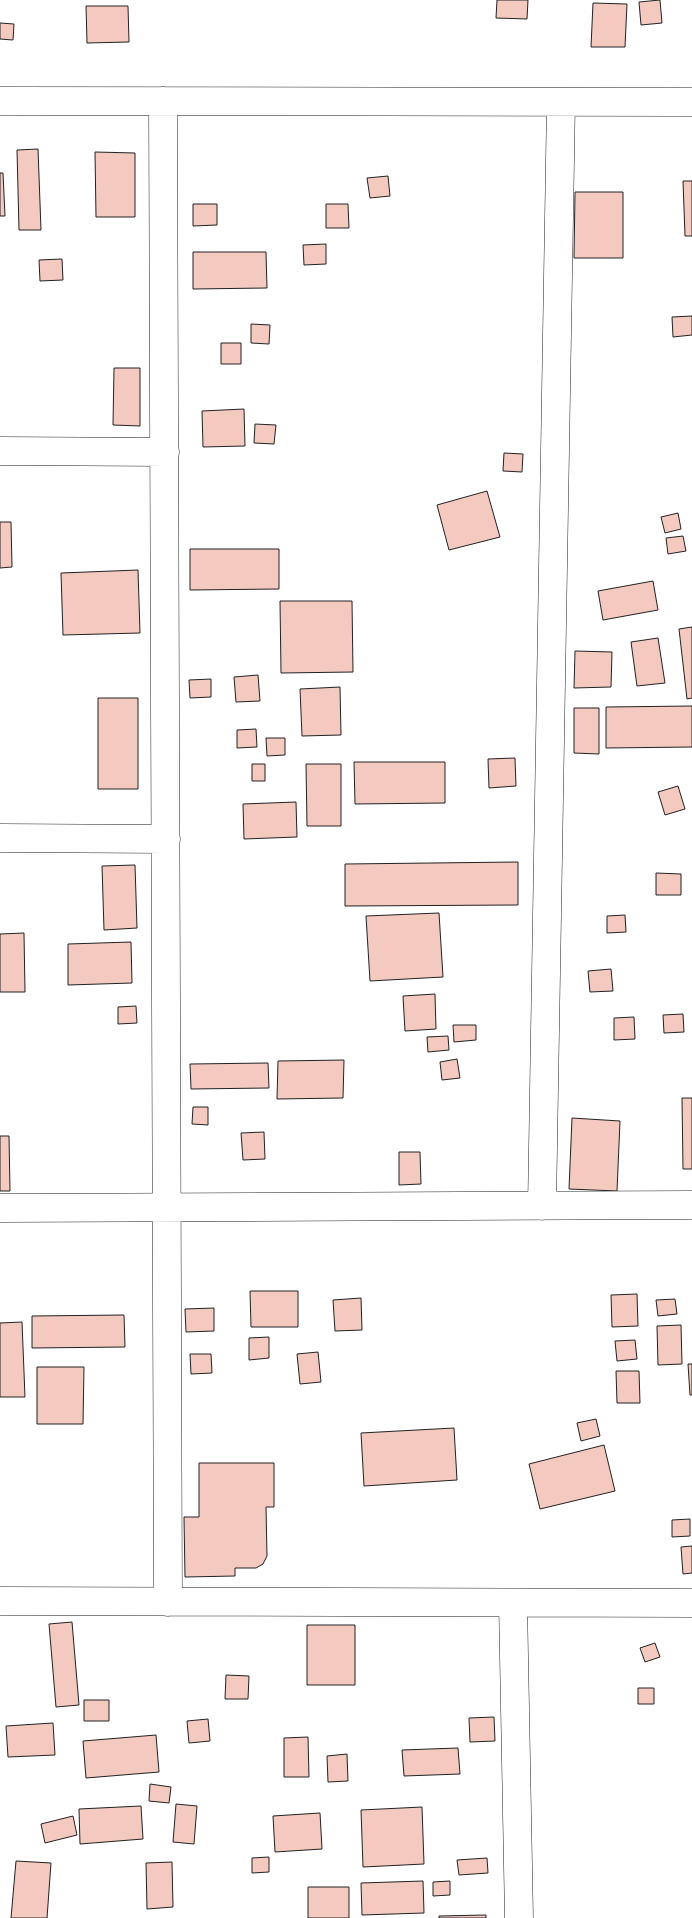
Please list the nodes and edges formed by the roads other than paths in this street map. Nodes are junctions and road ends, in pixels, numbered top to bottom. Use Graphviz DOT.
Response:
graph roads {
  1 [pos="0,101"];
  2 [pos="164,101"];
  3 [pos="561,102"];
  4 [pos="692,102"];
  5 [pos="0,451"];
  6 [pos="165,452"];
  7 [pos="0,838"];
  8 [pos="166,839"];
  9 [pos="692,1205"];
  10 [pos="542,1206"];
  11 [pos="0,1208"];
  12 [pos="167,1208"];
  13 [pos="0,1601"];
  14 [pos="168,1602"];
  15 [pos="513,1602"];
  16 [pos="692,1603"];
  17 [pos="519,1918"];
  1 -- 2 [label="street"];
  2 -- 3 [label="street"];
  2 -- 6 [label="street"];
  3 -- 4 [label="street"];
  3 -- 10 [label="street"];
  5 -- 6 [label="street"];
  6 -- 8 [label="street"];
  7 -- 8 [label="street"];
  8 -- 12 [label="street"];
  9 -- 10 [label="street"];
  10 -- 12 [label="street"];
  11 -- 12 [label="street"];
  12 -- 14 [label="street"];
  13 -- 14 [label="street"];
  14 -- 15 [label="street"];
  15 -- 16 [label="street"];
  15 -- 17 [label="street"];
}
